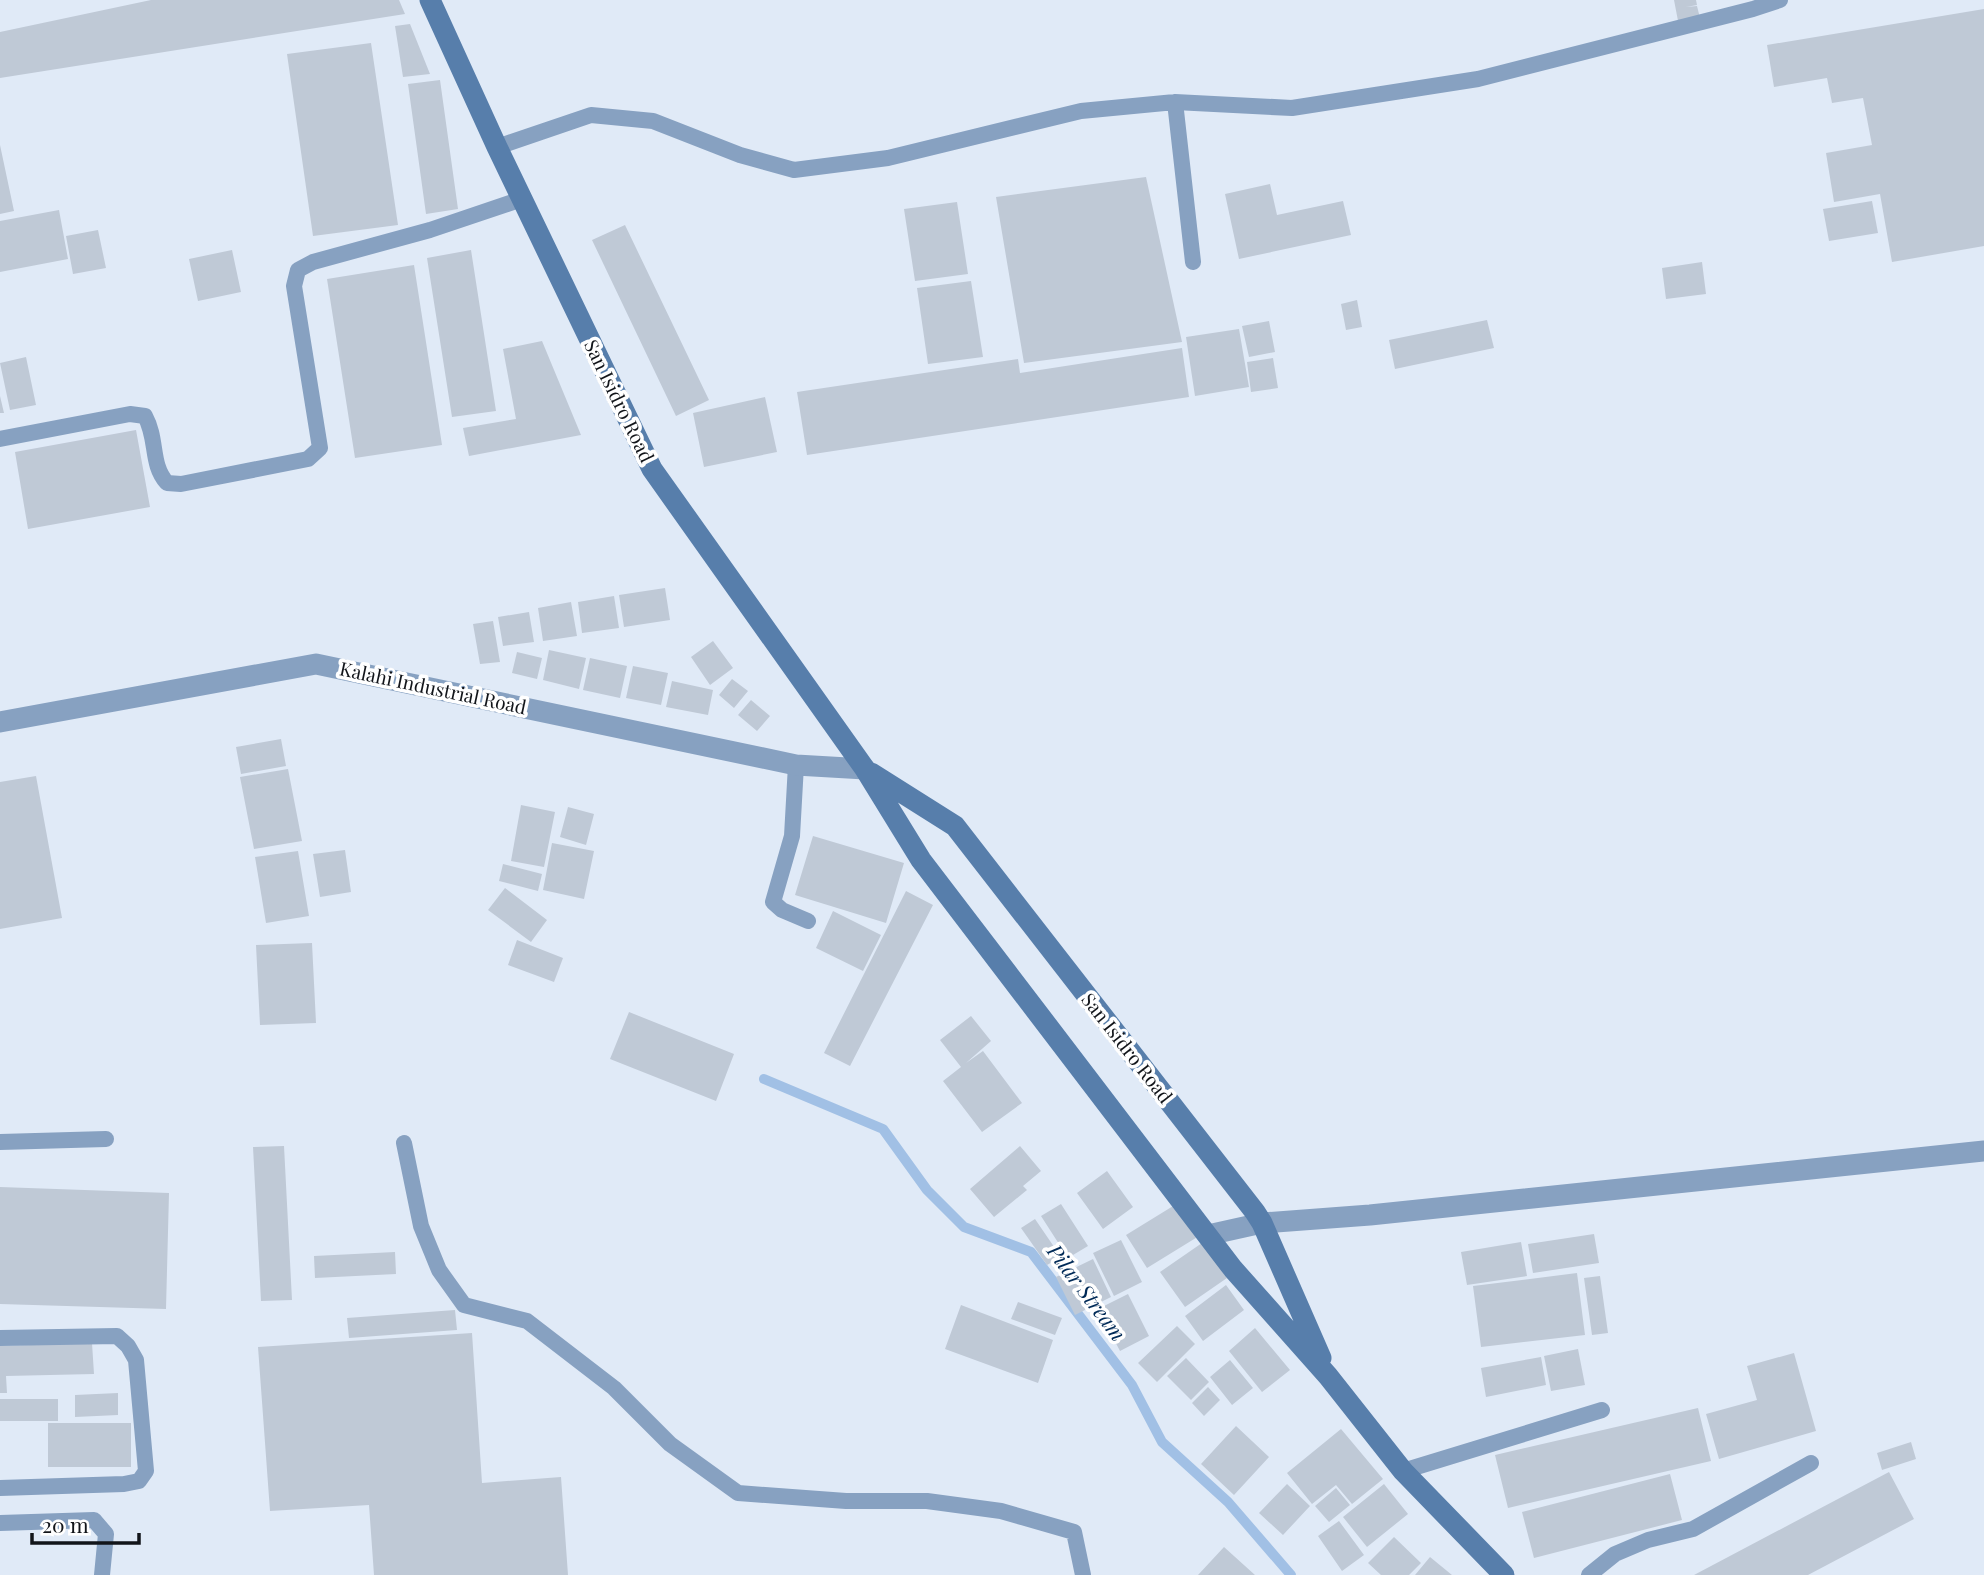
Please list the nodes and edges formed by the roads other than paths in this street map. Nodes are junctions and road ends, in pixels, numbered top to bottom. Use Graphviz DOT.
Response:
graph roads {
  1 [pos="430,0"];
  2 [pos="1780,0"];
  3 [pos="1751,5"];
  4 [pos="1175,102"];
  5 [pos="497,146"];
  6 [pos="522,200"];
  7 [pos="1193,262"];
  8 [pos="0,439"];
  9 [pos="0,722"];
  10 [pos="796,765"];
  11 [pos="865,769"];
  12 [pos="808,921"];
  13 [pos="106,1139"];
  14 [pos="0,1142"];
  15 [pos="404,1143"];
  16 [pos="1984,1152"];
  17 [pos="1262,1223"];
  18 [pos="1208,1236"];
  19 [pos="0,1338"];
  20 [pos="1328,1376"];
  21 [pos="1602,1409"];
  22 [pos="1811,1463"];
  23 [pos="1403,1471"];
  24 [pos="0,1488"];
  25 [pos="0,1523"];
  26 [pos="102,1575"];
  27 [pos="1083,1575"];
  28 [pos="1504,1575"];
  29 [pos="1590,1575"];
  1 -- 5 [label="main road, San Isidro Road"];
  2 -- 3 [label="lane"];
  3 -- 4 [label="lane"];
  4 -- 5 [label="lane"];
  4 -- 7 [label="lane"];
  5 -- 6 [label="main road, San Isidro Road"];
  6 -- 8 [label="lane"];
  6 -- 11 [label="main road, San Isidro Road"];
  9 -- 10 [label="street, Kalahi Industrial Road"];
  10 -- 11 [label="street, Kalahi Industrial Road"];
  10 -- 12 [label="lane"];
  11 -- 17 [label="main road, San Isidro Road"];
  11 -- 18 [label="main road, San Isidro Road"];
  13 -- 14 [label="lane"];
  15 -- 27 [label="lane"];
  16 -- 17 [label="street"];
  17 -- 18 [label="street"];
  17 -- 20 [label="main road, San Isidro Road"];
  18 -- 20 [label="main road, San Isidro Road"];
  19 -- 24 [label="lane"];
  20 -- 23 [label="main road, San Isidro Road"];
  21 -- 23 [label="lane"];
  22 -- 29 [label="lane"];
  23 -- 28 [label="main road, San Isidro Road"];
  25 -- 26 [label="lane"];
}
